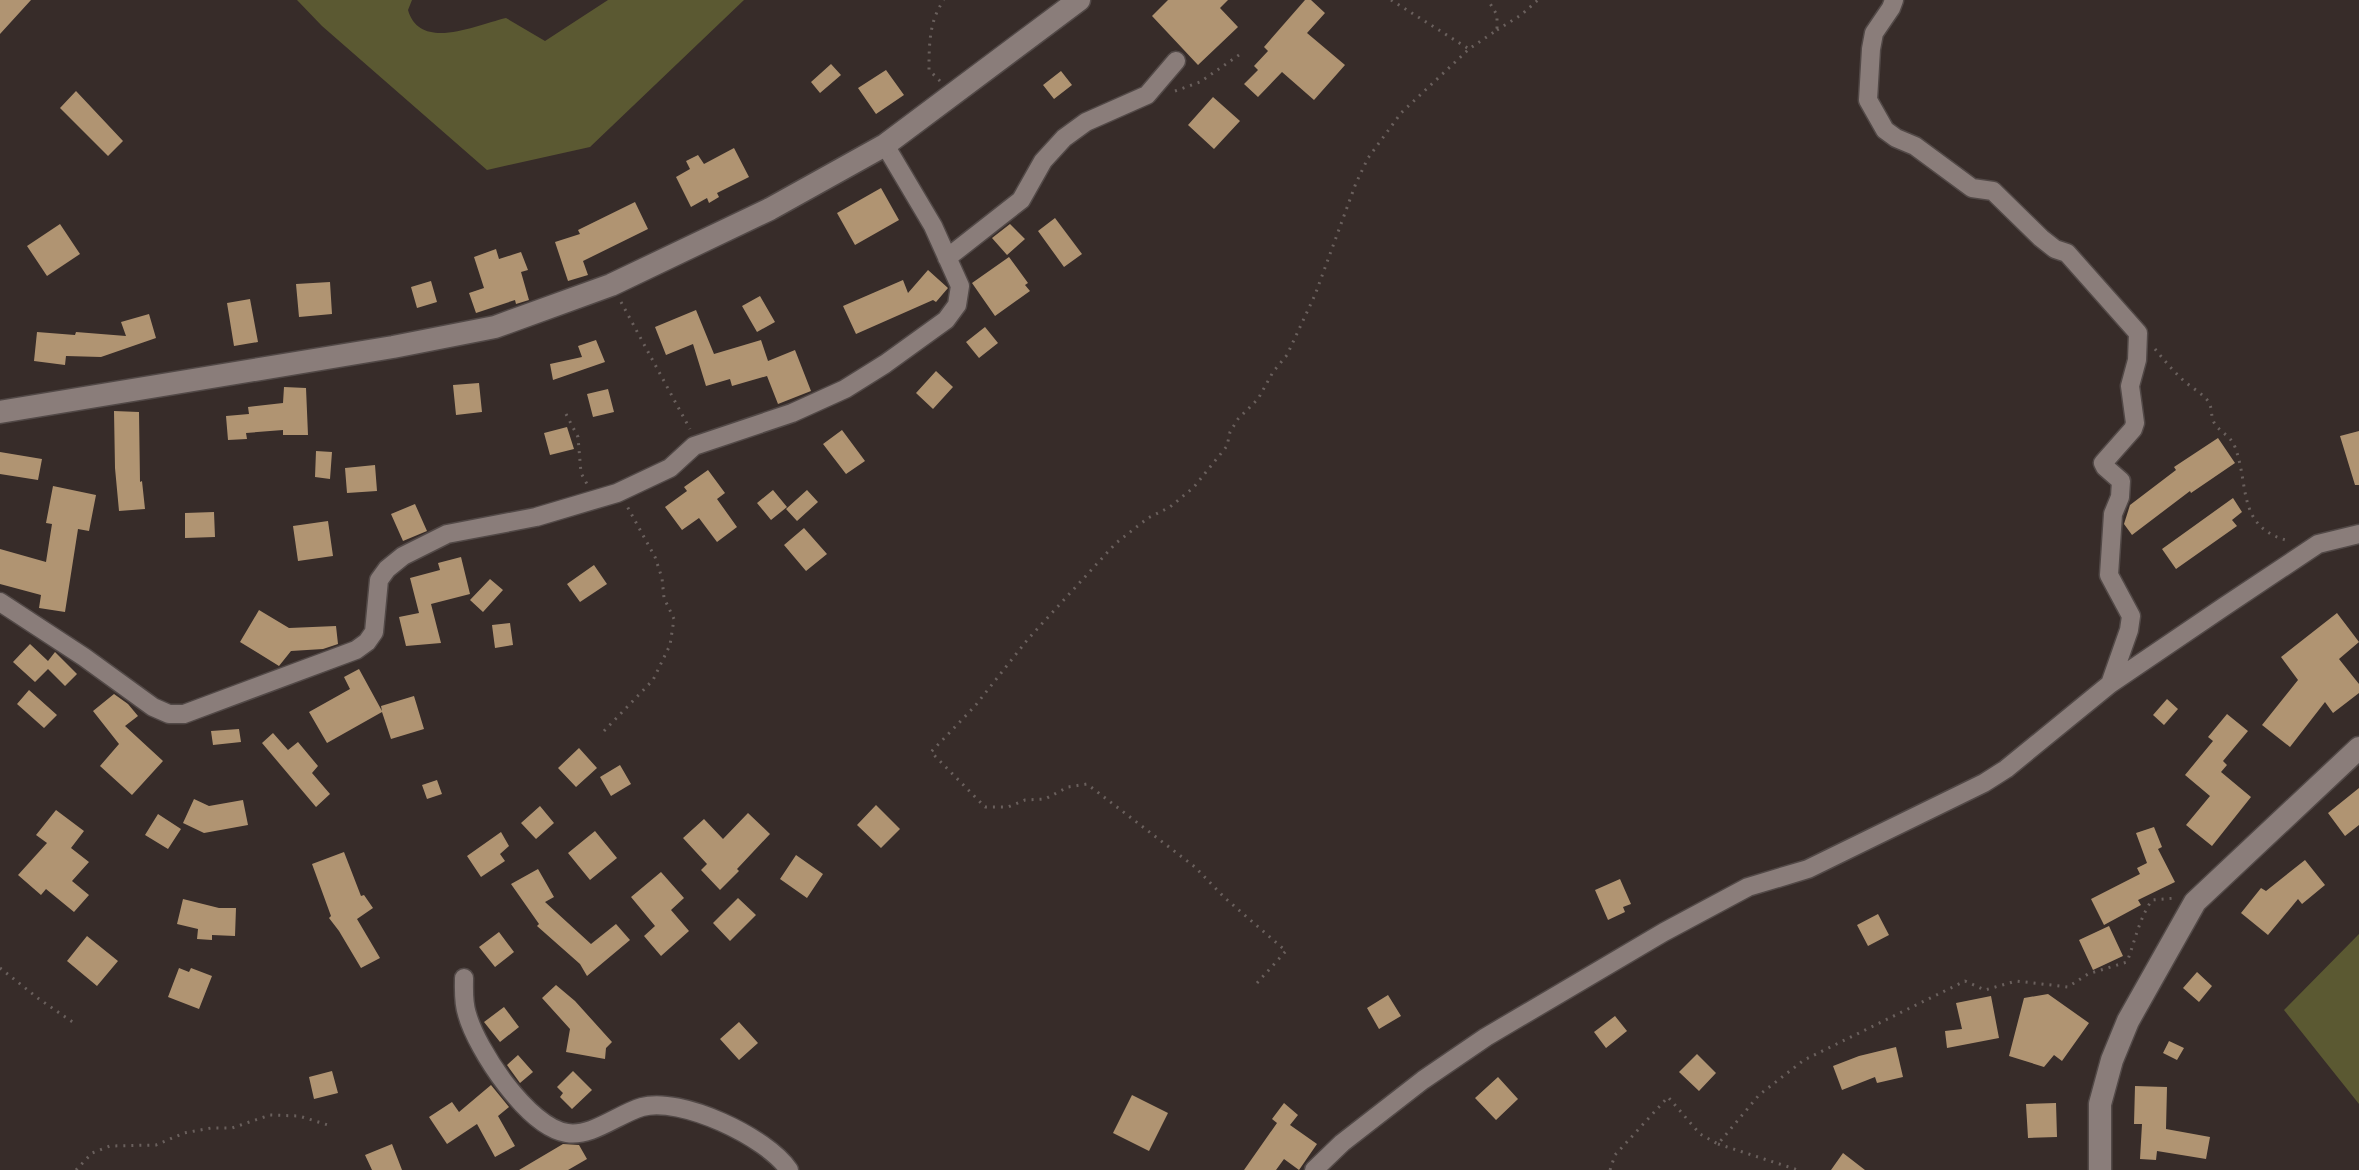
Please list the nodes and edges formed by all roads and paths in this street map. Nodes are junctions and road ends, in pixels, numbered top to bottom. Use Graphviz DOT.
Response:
graph roads {
  1 [pos="944,0"];
  2 [pos="1079,0"];
  3 [pos="1391,0"];
  4 [pos="1488,0"];
  5 [pos="1538,0"];
  6 [pos="1894,0"];
  7 [pos="1497,30"];
  8 [pos="1469,49"];
  9 [pos="1239,55"];
  10 [pos="1176,61"];
  11 [pos="953,95"];
  12 [pos="1147,95"];
  13 [pos="885,145"];
  14 [pos="947,258"];
  15 [pos="611,285"];
  16 [pos="2138,333"];
  17 [pos="0,412"];
  18 [pos="566,414"];
  19 [pos="694,446"];
  20 [pos="617,493"];
  21 [pos="579,506"];
  22 [pos="2359,534"];
  23 [pos="2318,544"];
  24 [pos="0,602"];
  25 [pos="2110,684"];
  26 [pos="604,731"];
  27 [pos="2359,748"];
  28 [pos="2195,902"];
  29 [pos="0,968"];
  30 [pos="464,978"];
  31 [pos="1257,983"];
  32 [pos="77,1025"];
  33 [pos="328,1125"];
  34 [pos="1718,1144"];
  35 [pos="76,1170"];
  36 [pos="789,1170"];
  37 [pos="1314,1170"];
  38 [pos="1610,1170"];
  39 [pos="1798,1170"];
  40 [pos="2100,1170"];
  1 -- 11 [label="path"];
  2 -- 11 [label="street"];
  3 -- 8 [label="path"];
  4 -- 7 [label="path"];
  5 -- 7 [label="path"];
  6 -- 16 [label="street"];
  7 -- 8 [label="path"];
  8 -- 31 [label="path"];
  9 -- 12 [label="path"];
  10 -- 12 [label="street"];
  11 -- 13 [label="street"];
  12 -- 14 [label="street"];
  13 -- 14 [label="street"];
  13 -- 15 [label="street"];
  14 -- 19 [label="street"];
  15 -- 17 [label="street"];
  15 -- 19 [label="path"];
  16 -- 23 [label="path"];
  16 -- 25 [label="street"];
  18 -- 21 [label="path"];
  19 -- 20 [label="street"];
  20 -- 21 [label="street"];
  20 -- 26 [label="path"];
  21 -- 24 [label="street"];
  22 -- 23 [label="street"];
  23 -- 25 [label="street"];
  25 -- 37 [label="street"];
  27 -- 28 [label="street"];
  28 -- 34 [label="path"];
  28 -- 40 [label="street"];
  29 -- 32 [label="path"];
  30 -- 36 [label="street"];
  33 -- 35 [label="path"];
  34 -- 38 [label="path"];
  34 -- 39 [label="path"];
}
